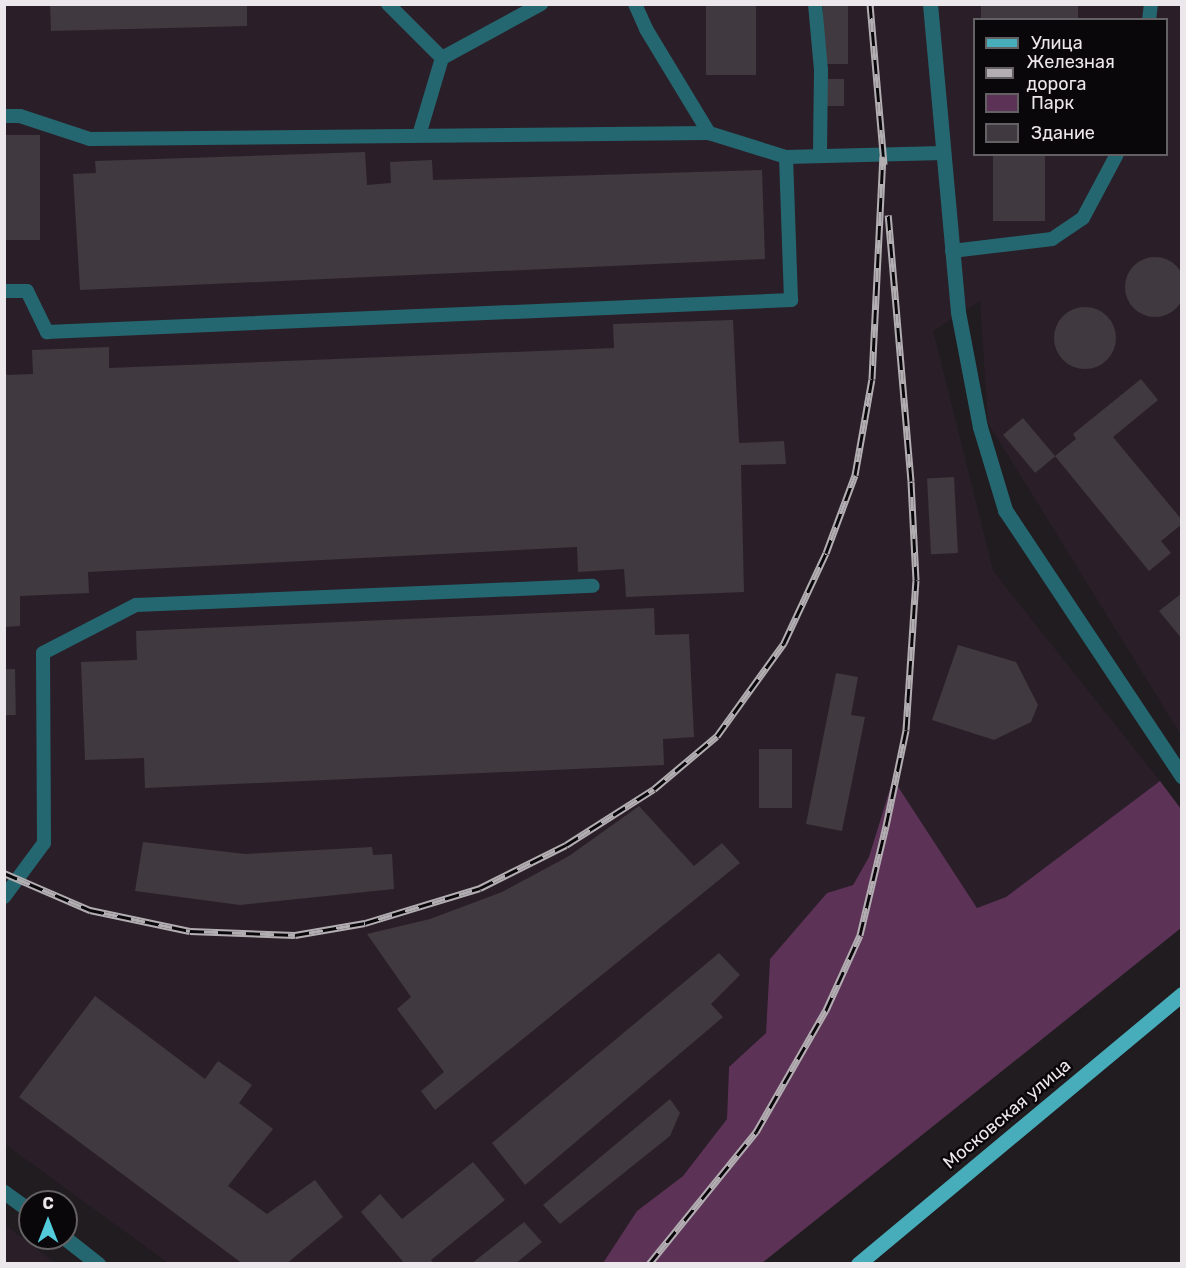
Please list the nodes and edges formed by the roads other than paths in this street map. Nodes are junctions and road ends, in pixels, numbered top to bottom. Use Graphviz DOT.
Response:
graph roads {
  1 [pos="388,4"];
  2 [pos="541,4"];
  3 [pos="635,4"];
  4 [pos="815,4"];
  5 [pos="930,4"];
  6 [pos="442,58"];
  7 [pos="4,116"];
  8 [pos="709,133"];
  9 [pos="419,135"];
  10 [pos="943,153"];
  11 [pos="820,156"];
  12 [pos="1116,156"];
  13 [pos="786,157"];
  14 [pos="952,251"];
  15 [pos="4,291"];
  16 [pos="593,586"];
  17 [pos="1182,776"];
  18 [pos="4,897"];
  19 [pos="1182,994"];
  20 [pos="4,1192"];
  21 [pos="18,1202"];
  22 [pos="78,1248"];
  23 [pos="98,1263"];
  24 [pos="858,1263"];
  1 -- 6 [label="lane"];
  2 -- 6 [label="lane"];
  3 -- 8 [label="lane"];
  4 -- 11 [label="lane"];
  5 -- 10 [label="street"];
  6 -- 9 [label="lane"];
  7 -- 9 [label="lane"];
  8 -- 9 [label="lane"];
  8 -- 13 [label="lane"];
  10 -- 11 [label="lane"];
  10 -- 14 [label="street"];
  11 -- 13 [label="lane"];
  12 -- 14 [label="lane"];
  13 -- 15 [label="lane"];
  14 -- 17 [label="street"];
  16 -- 18 [label="lane"];
  19 -- 24 [label="main road, Московская улица"];
  20 -- 21 [label="street"];
  22 -- 23 [label="street"];
}
